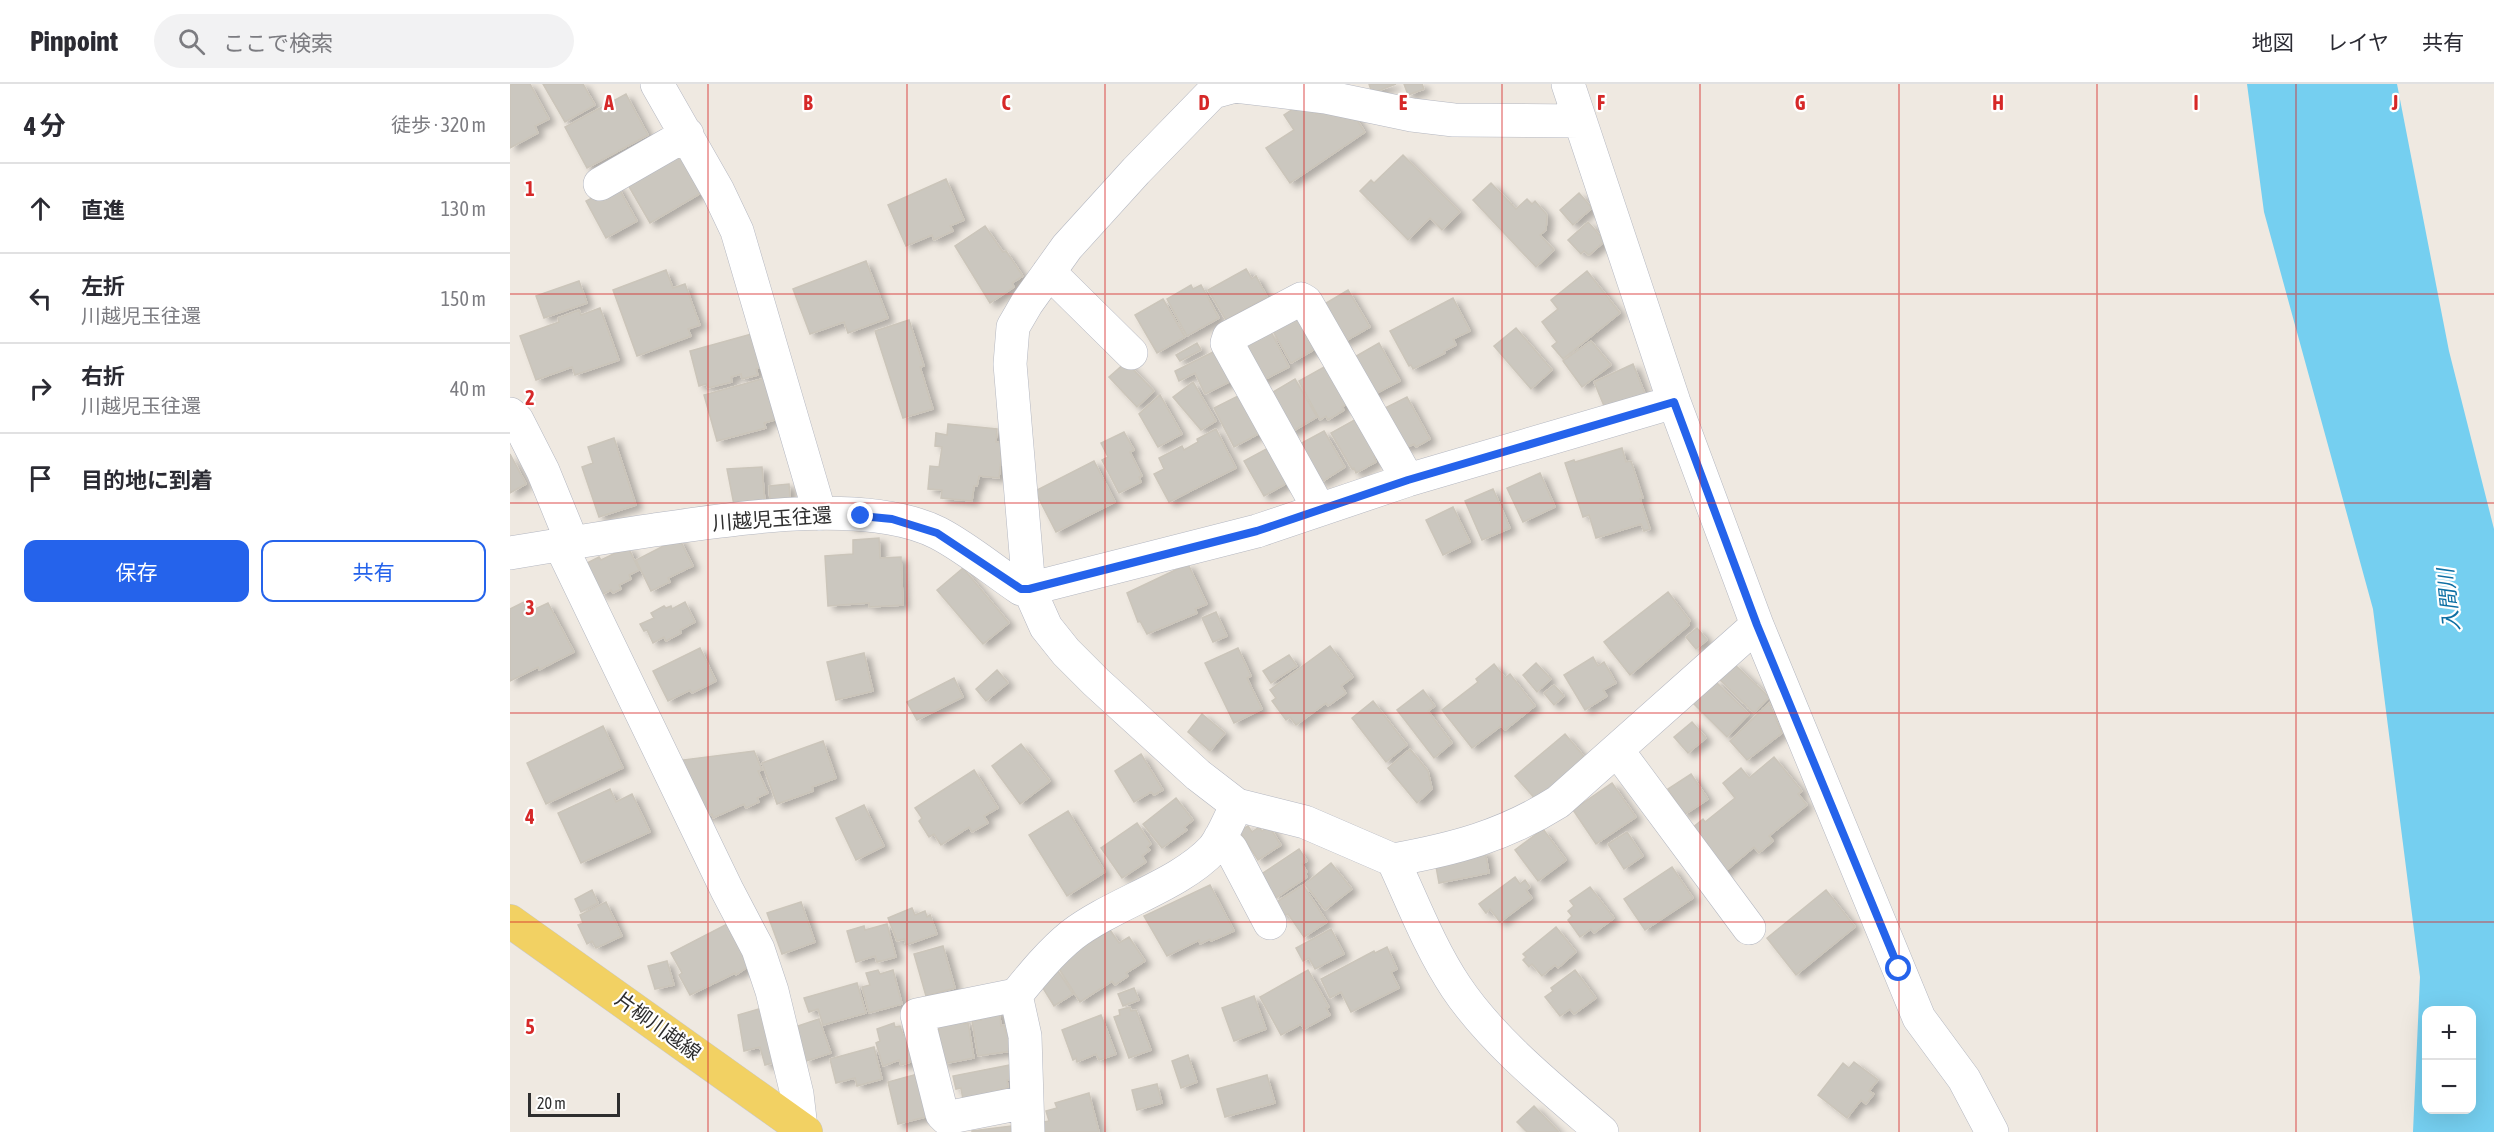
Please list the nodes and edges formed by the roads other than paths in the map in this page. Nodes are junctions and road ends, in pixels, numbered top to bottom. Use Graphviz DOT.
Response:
graph roads {
  1 [pos="657,84"];
  2 [pos="1568,84"];
  3 [pos="1211,88"];
  4 [pos="1580,121"];
  5 [pos="687,135"];
  6 [pos="600,184"];
  7 [pos="1049,272"];
  8 [pos="1131,353"];
  9 [pos="1674,402"];
  10 [pos="510,414"];
  11 [pos="1408,480"];
  12 [pos="1319,509"];
  13 [pos="820,514"];
  14 [pos="566,543"];
  15 [pos="510,553"];
  16 [pos="1029,589"];
  17 [pos="1757,625"];
  18 [pos="1617,750"];
  19 [pos="1236,805"];
  20 [pos="1220,838"];
  21 [pos="1393,860"];
  22 [pos="510,921"];
  23 [pos="1270,923"];
  24 [pos="1749,928"];
  25 [pos="1016,995"];
  26 [pos="1027,1117"];
  27 [pos="803,1130"];
  28 [pos="1602,1132"];
  29 [pos="1992,1132"];
  1 -- 5 [label="street"];
  2 -- 4 [label="street"];
  3 -- 4 [label="street"];
  3 -- 7 [label="street"];
  4 -- 9 [label="street"];
  5 -- 6 [label="street"];
  5 -- 13 [label="street"];
  7 -- 8 [label="street"];
  7 -- 16 [label="street"];
  9 -- 11 [label="street"];
  9 -- 17 [label="street"];
  10 -- 14 [label="street"];
  11 -- 12 [label="street"];
  11 -- 12 [label="street"];
  12 -- 16 [label="street"];
  13 -- 14 [label="street, 川越児玉往還"];
  13 -- 16 [label="street, 川越児玉往還"];
  14 -- 15 [label="street, 川越児玉往還"];
  14 -- 27 [label="street"];
  16 -- 19 [label="street"];
  17 -- 18 [label="street"];
  17 -- 29 [label="street"];
  18 -- 21 [label="street"];
  18 -- 24 [label="street"];
  19 -- 20 [label="street"];
  19 -- 21 [label="street"];
  20 -- 23 [label="street"];
  20 -- 25 [label="street"];
  21 -- 28 [label="street"];
  22 -- 27 [label="main road, 片柳川越線"];
  25 -- 26 [label="street"];
  25 -- 26 [label="street"];
}
